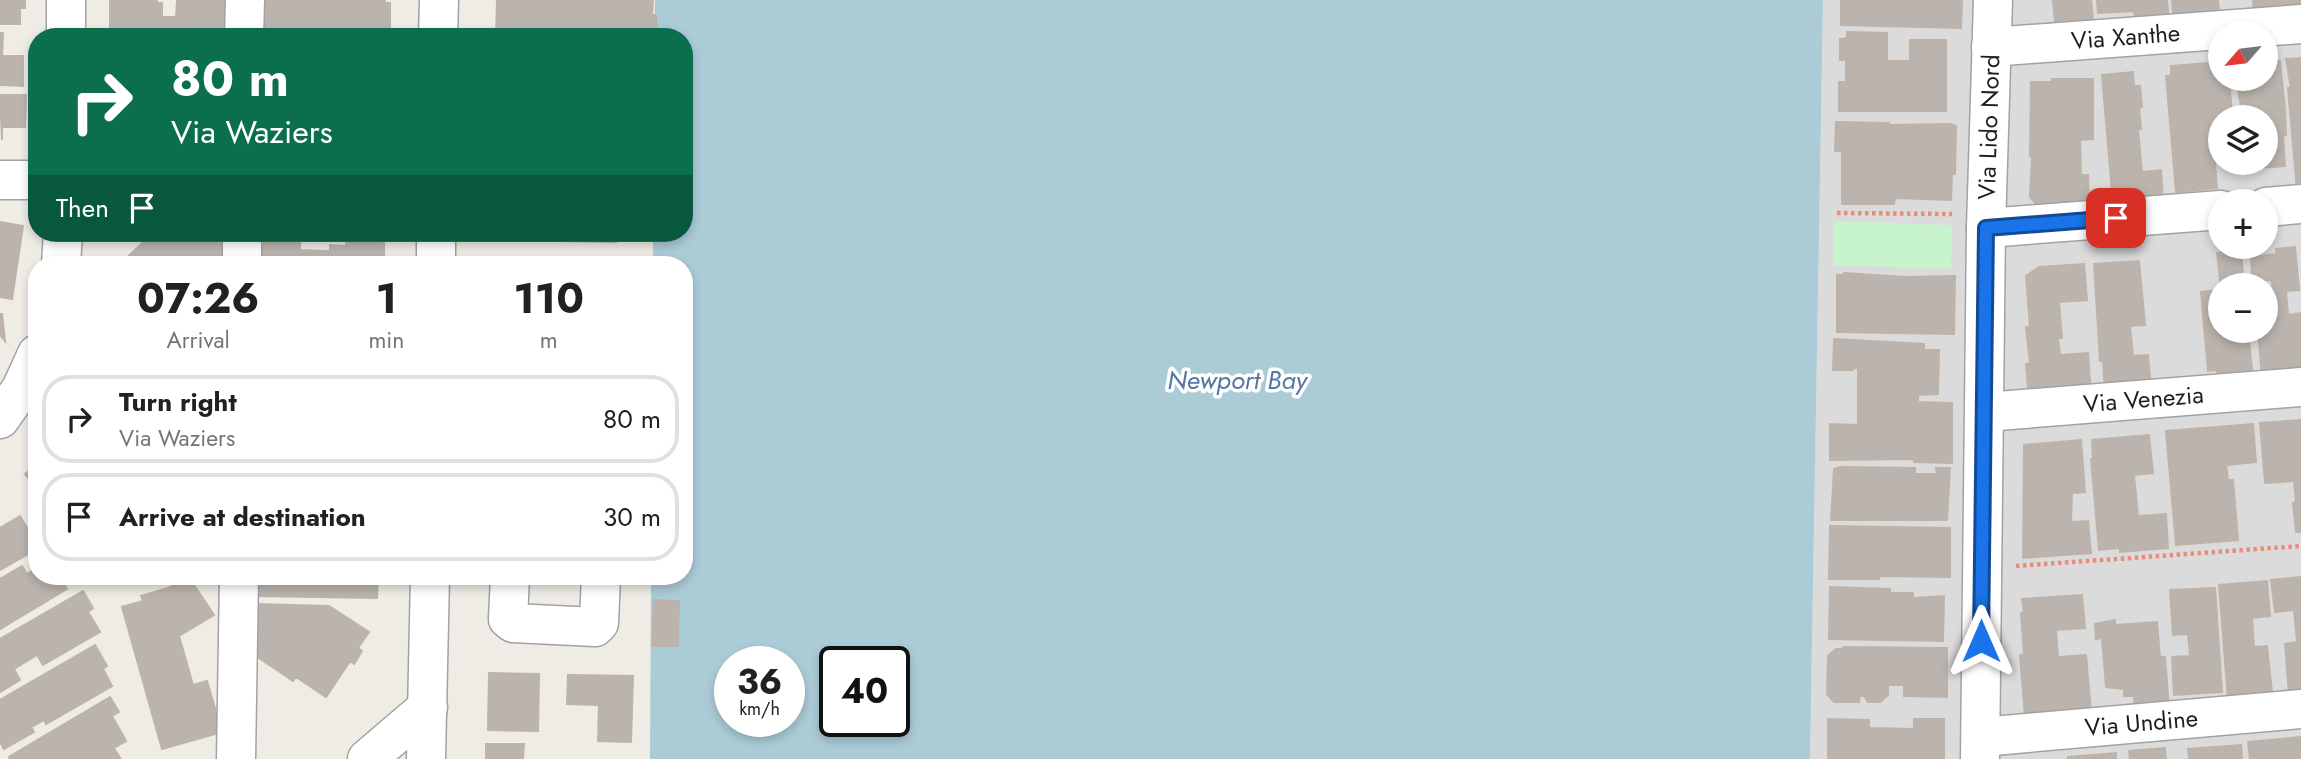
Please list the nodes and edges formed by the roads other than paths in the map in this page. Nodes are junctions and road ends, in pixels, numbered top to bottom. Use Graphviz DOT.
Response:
graph roads {
  1 [pos="66,0"];
  2 [pos="245,0"];
  3 [pos="439,0"];
  4 [pos="1993,0"];
  5 [pos="2301,24"];
  6 [pos="66,28"];
  7 [pos="244,28"];
  8 [pos="439,28"];
  9 [pos="1991,47"];
  10 [pos="0,180"];
  11 [pos="28,180"];
  12 [pos="2301,204"];
  13 [pos="2278,206"];
  14 [pos="2208,211"];
  15 [pos="1986,221"];
  16 [pos="28,374"];
  17 [pos="2301,387"];
  18 [pos="1985,412"];
  19 [pos="0,419"];
  20 [pos="239,585"];
  21 [pos="430,585"];
  22 [pos="510,585"];
  23 [pos="601,585"];
  24 [pos="428,707"];
  25 [pos="2301,709"];
  26 [pos="1980,748"];
  27 [pos="236,759"];
  28 [pos="367,759"];
  29 [pos="426,759"];
  1 -- 6 [label="street"];
  2 -- 7 [label="street"];
  3 -- 8 [label="street"];
  4 -- 9 [label="street, Via Lido Nord"];
  5 -- 9 [label="street, Via Xanthe"];
  9 -- 15 [label="street, Via Lido Nord"];
  10 -- 11 [label="street"];
  12 -- 13 [label="street"];
  14 -- 15 [label="street"];
  15 -- 18 [label="street, Via Lido Nord"];
  16 -- 19 [label="street"];
  17 -- 18 [label="street, Via Venezia"];
  18 -- 26 [label="street, Via Lido Nord"];
  20 -- 27 [label="street"];
  21 -- 24 [label="street"];
  22 -- 23 [label="street"];
  24 -- 28 [label="street"];
  24 -- 29 [label="street"];
  25 -- 26 [label="street, Via Undine"];
}
